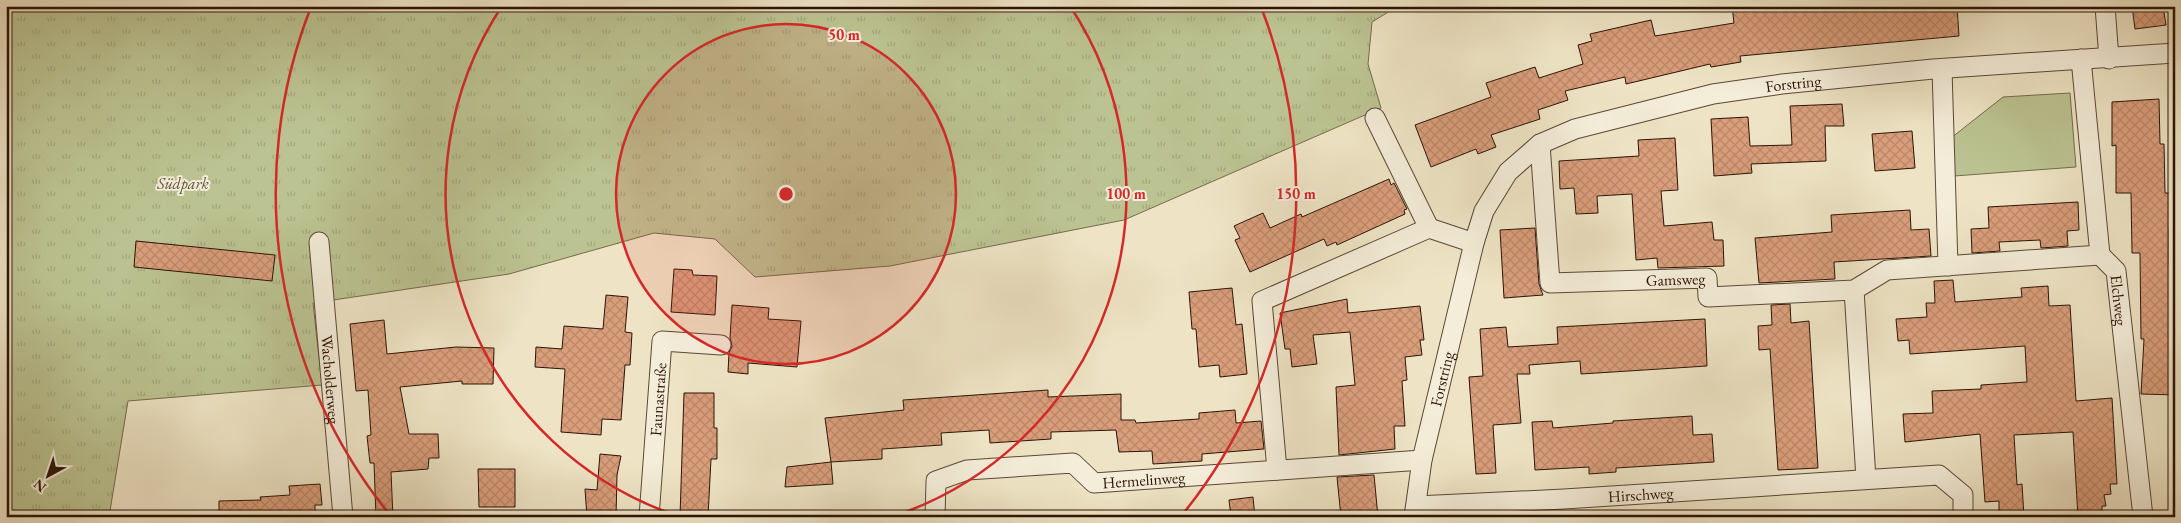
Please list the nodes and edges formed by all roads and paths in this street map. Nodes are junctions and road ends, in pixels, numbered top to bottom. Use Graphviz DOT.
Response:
graph roads {
  1 [pos="2106,6"];
  2 [pos="2175,53"];
  3 [pos="2110,58"];
  4 [pos="2081,59"];
  5 [pos="1942,69"];
  6 [pos="1375,118"];
  7 [pos="1540,144"];
  8 [pos="1429,228"];
  9 [pos="319,242"];
  10 [pos="1474,243"];
  11 [pos="2100,255"];
  12 [pos="1948,266"];
  13 [pos="1854,290"];
  14 [pos="721,345"];
  15 [pos="1422,460"];
  16 [pos="1277,470"];
  17 [pos="1866,479"];
  18 [pos="1415,511"];
  19 [pos="343,517"];
  20 [pos="649,517"];
  21 [pos="935,517"];
  22 [pos="1964,517"];
  23 [pos="2143,517"];
  1 -- 3 [label="street"];
  2 -- 3 [label="street, Forstring"];
  3 -- 4 [label="street, Forstring"];
  4 -- 5 [label="street, Forstring"];
  4 -- 11 [label="street, Elchweg"];
  5 -- 7 [label="street, Forstring"];
  5 -- 12 [label="street"];
  6 -- 8 [label="street"];
  7 -- 10 [label="street, Forstring"];
  7 -- 13 [label="street, Gamsweg"];
  8 -- 10 [label="street"];
  8 -- 16 [label="street"];
  9 -- 19 [label="street, Wacholderweg"];
  10 -- 15 [label="street, Forstring"];
  11 -- 12 [label="street, Gamsweg"];
  11 -- 23 [label="street, Elchweg"];
  12 -- 13 [label="street, Gamsweg"];
  13 -- 17 [label="street"];
  14 -- 20 [label="street, Faunastraße"];
  15 -- 16 [label="street, Hermelinweg"];
  15 -- 18 [label="street, Forstring"];
  16 -- 21 [label="street, Hermelinweg"];
  17 -- 18 [label="street, Hirschweg"];
  17 -- 22 [label="street, Hirschweg"];
}
